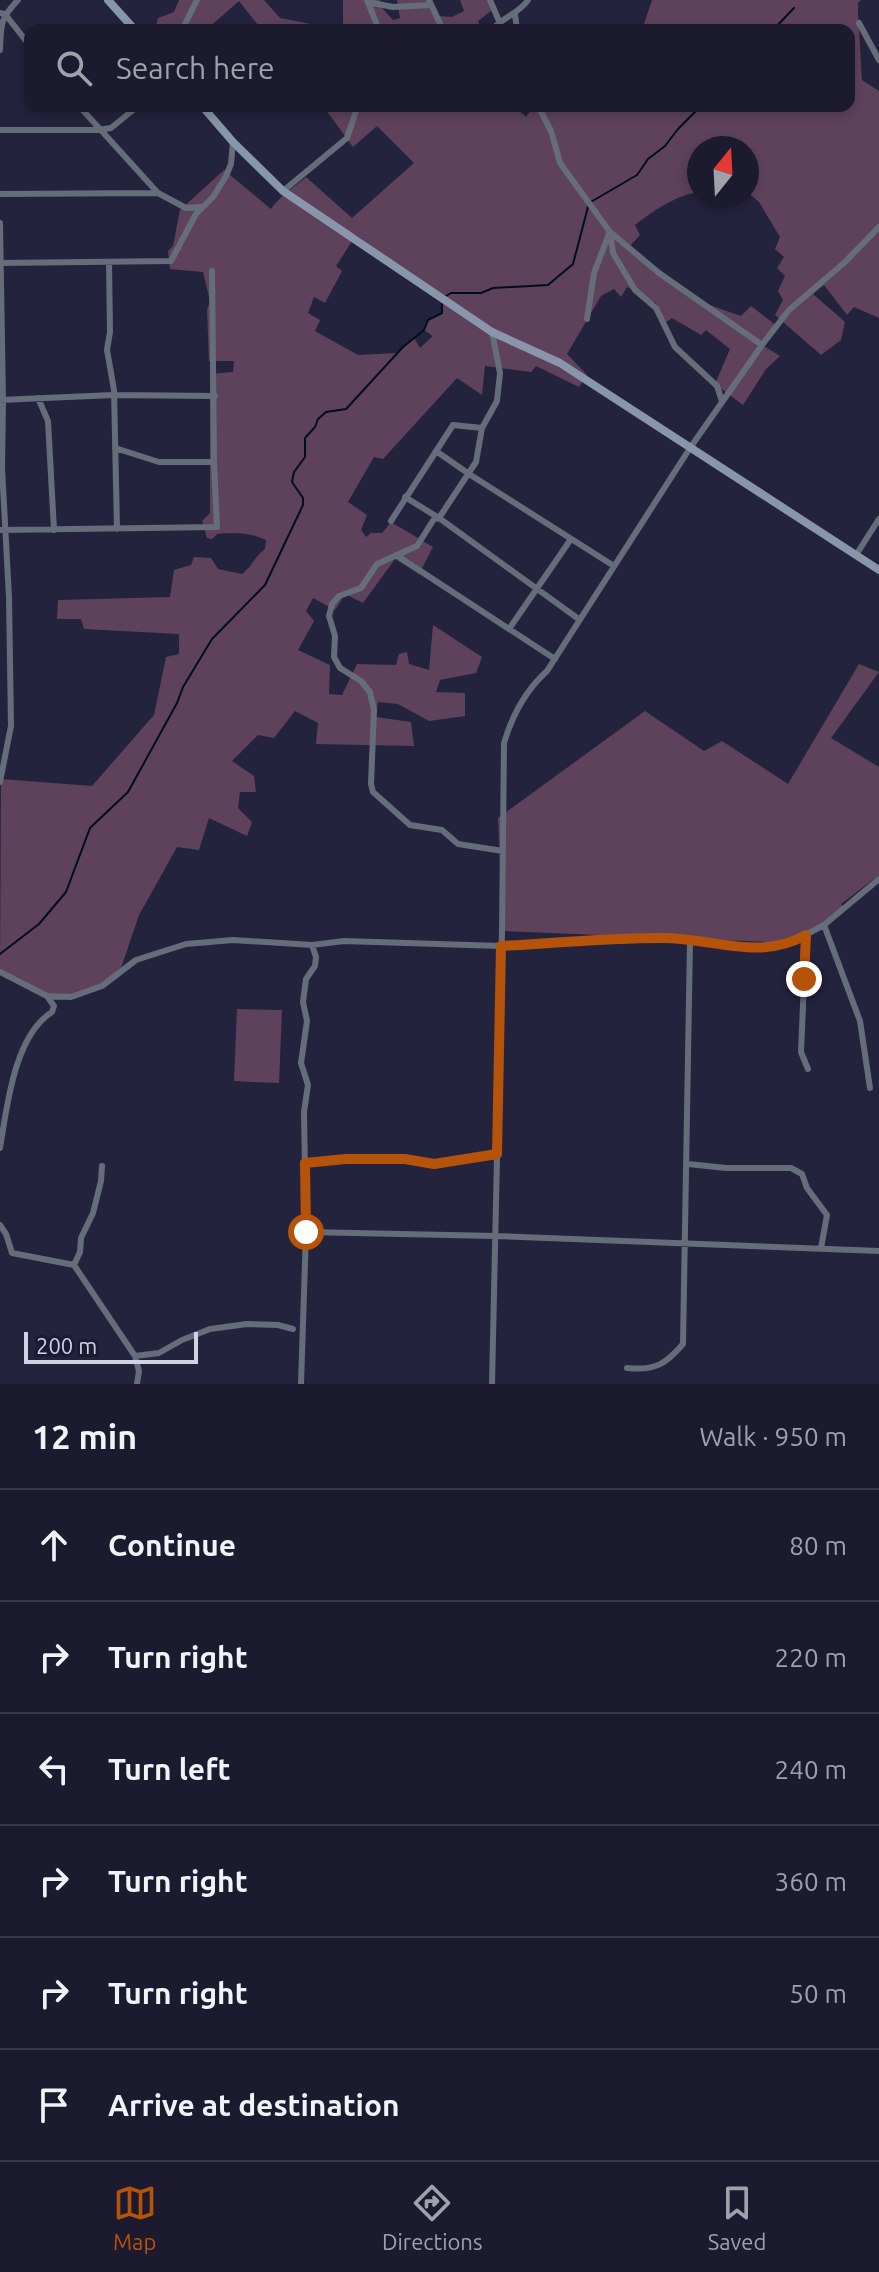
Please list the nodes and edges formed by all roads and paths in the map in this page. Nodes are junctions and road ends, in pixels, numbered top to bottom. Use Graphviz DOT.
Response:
graph roads {
  1 [pos="18,0"];
  2 [pos="108,0"];
  3 [pos="197,0"];
  4 [pos="490,0"];
  5 [pos="528,0"];
  6 [pos="368,1"];
  7 [pos="430,3"];
  8 [pos="2,14"];
  9 [pos="515,14"];
  10 [pos="499,21"];
  11 [pos="859,23"];
  12 [pos="130,24"];
  13 [pos="185,24"];
  14 [pos="377,24"];
  15 [pos="440,24"];
  16 [pos="497,24"];
  17 [pos="516,24"];
  18 [pos="24,39"];
  19 [pos="0,50"];
  20 [pos="879,60"];
  21 [pos="84,112"];
  22 [pos="131,112"];
  23 [pos="207,112"];
  24 [pos="356,112"];
  25 [pos="541,112"];
  26 [pos="0,130"];
  27 [pos="99,130"];
  28 [pos="233,142"];
  29 [pos="283,191"];
  30 [pos="158,193"];
  31 [pos="0,194"];
  32 [pos="201,207"];
  33 [pos="0,223"];
  34 [pos="879,227"];
  35 [pos="610,232"];
  36 [pos="109,262"];
  37 [pos="0,263"];
  38 [pos="212,271"];
  39 [pos="587,319"];
  40 [pos="1,331"];
  41 [pos="492,332"];
  42 [pos="762,345"];
  43 [pos="113,395"];
  44 [pos="215,396"];
  45 [pos="38,398"];
  46 [pos="2,400"];
  47 [pos="722,402"];
  48 [pos="482,428"];
  49 [pos="115,448"];
  50 [pos="690,448"];
  51 [pos="436,451"];
  52 [pos="214,462"];
  53 [pos="1,468"];
  54 [pos="469,474"];
  55 [pos="405,497"];
  56 [pos="439,518"];
  57 [pos="879,519"];
  58 [pos="391,521"];
  59 [pos="117,529"];
  60 [pos="3,530"];
  61 [pos="54,530"];
  62 [pos="571,539"];
  63 [pos="396,555"];
  64 [pos="856,555"];
  65 [pos="614,566"];
  66 [pos="878,568"];
  67 [pos="537,589"];
  68 [pos="0,597"];
  69 [pos="9,597"];
  70 [pos="580,620"];
  71 [pos="509,629"];
  72 [pos="555,659"];
  73 [pos="10,670"];
  74 [pos="0,671"];
  75 [pos="0,782"];
  76 [pos="503,851"];
  77 [pos="879,879"];
  78 [pos="824,925"];
  79 [pos="806,935"];
  80 [pos="690,941"];
  81 [pos="312,945"];
  82 [pos="501,946"];
  83 [pos="0,972"];
  84 [pos="47,996"];
  85 [pos="808,1069"];
  86 [pos="870,1088"];
  87 [pos="0,1148"];
  88 [pos="497,1154"];
  89 [pos="305,1163"];
  90 [pos="688,1164"];
  91 [pos="102,1166"];
  92 [pos="0,1225"];
  93 [pos="306,1232"];
  94 [pos="496,1236"];
  95 [pos="685,1243"];
  96 [pos="821,1248"];
  97 [pos="879,1251"];
  98 [pos="74,1265"];
  99 [pos="293,1329"];
  100 [pos="135,1356"];
  101 [pos="627,1368"];
  102 [pos="137,1384"];
  103 [pos="301,1384"];
  104 [pos="492,1384"];
  1 -- 8 [label="street"];
  2 -- 12 [label="main road"];
  3 -- 13 [label="street"];
  4 -- 10 [label="street"];
  5 -- 9 [label="street"];
  6 -- 7 [label="street"];
  6 -- 14 [label="street"];
  7 -- 15 [label="street"];
  8 -- 18 [label="street"];
  8 -- 19 [label="street"];
  9 -- 10 [label="street"];
  9 -- 17 [label="street"];
  10 -- 16 [label="street"];
  11 -- 20 [label="street"];
  21 -- 27 [label="street"];
  22 -- 27 [label="street"];
  23 -- 28 [label="main road"];
  24 -- 29 [label="street"];
  25 -- 35 [label="street"];
  26 -- 27 [label="street"];
  27 -- 30 [label="street"];
  28 -- 29 [label="main road"];
  28 -- 32 [label="street"];
  29 -- 41 [label="main road"];
  30 -- 31 [label="street"];
  30 -- 32 [label="street"];
  32 -- 36 [label="street"];
  33 -- 37 [label="street"];
  34 -- 42 [label="street"];
  35 -- 39 [label="street"];
  35 -- 42 [label="street"];
  35 -- 47 [label="street"];
  36 -- 37 [label="street"];
  36 -- 43 [label="street"];
  37 -- 40 [label="street"];
  38 -- 44 [label="street"];
  40 -- 46 [label="street"];
  41 -- 48 [label="street"];
  41 -- 50 [label="main road"];
  42 -- 47 [label="street"];
  43 -- 44 [label="street"];
  43 -- 45 [label="street"];
  43 -- 49 [label="street"];
  44 -- 52 [label="street"];
  45 -- 46 [label="street"];
  45 -- 61 [label="street"];
  46 -- 53 [label="street"];
  47 -- 50 [label="street"];
  48 -- 51 [label="street"];
  48 -- 54 [label="street"];
  49 -- 52 [label="street"];
  49 -- 59 [label="street"];
  50 -- 64 [label="main road"];
  50 -- 65 [label="street"];
  51 -- 54 [label="street"];
  51 -- 55 [label="street"];
  52 -- 59 [label="street"];
  53 -- 60 [label="street"];
  54 -- 56 [label="street"];
  54 -- 62 [label="street"];
  55 -- 56 [label="street"];
  55 -- 58 [label="street"];
  56 -- 63 [label="street"];
  56 -- 67 [label="street"];
  57 -- 64 [label="street"];
  59 -- 61 [label="street"];
  60 -- 61 [label="street"];
  60 -- 69 [label="street"];
  62 -- 65 [label="street"];
  62 -- 67 [label="street"];
  63 -- 71 [label="street"];
  63 -- 76 [label="street"];
  64 -- 66 [label="main road"];
  65 -- 70 [label="street"];
  67 -- 70 [label="street"];
  67 -- 71 [label="street"];
  68 -- 69 [label="street"];
  69 -- 73 [label="street"];
  70 -- 72 [label="street"];
  71 -- 72 [label="street"];
  72 -- 76 [label="street"];
  73 -- 74 [label="street"];
  73 -- 75 [label="street"];
  76 -- 82 [label="street"];
  77 -- 78 [label="street"];
  78 -- 79 [label="street"];
  78 -- 86 [label="street"];
  79 -- 80 [label="street"];
  79 -- 85 [label="street"];
  80 -- 82 [label="street"];
  80 -- 90 [label="street"];
  81 -- 82 [label="street"];
  81 -- 84 [label="street"];
  81 -- 89 [label="street"];
  82 -- 88 [label="street"];
  83 -- 84 [label="street"];
  84 -- 87 [label="street"];
  88 -- 89 [label="street"];
  88 -- 94 [label="street"];
  89 -- 93 [label="street"];
  90 -- 95 [label="street"];
  90 -- 96 [label="street"];
  91 -- 98 [label="street"];
  92 -- 98 [label="street"];
  93 -- 94 [label="street"];
  93 -- 103 [label="street"];
  94 -- 95 [label="street"];
  94 -- 104 [label="street"];
  95 -- 96 [label="street"];
  95 -- 101 [label="street"];
  96 -- 97 [label="street"];
  98 -- 100 [label="street"];
  99 -- 100 [label="street"];
  100 -- 102 [label="street"];
}
